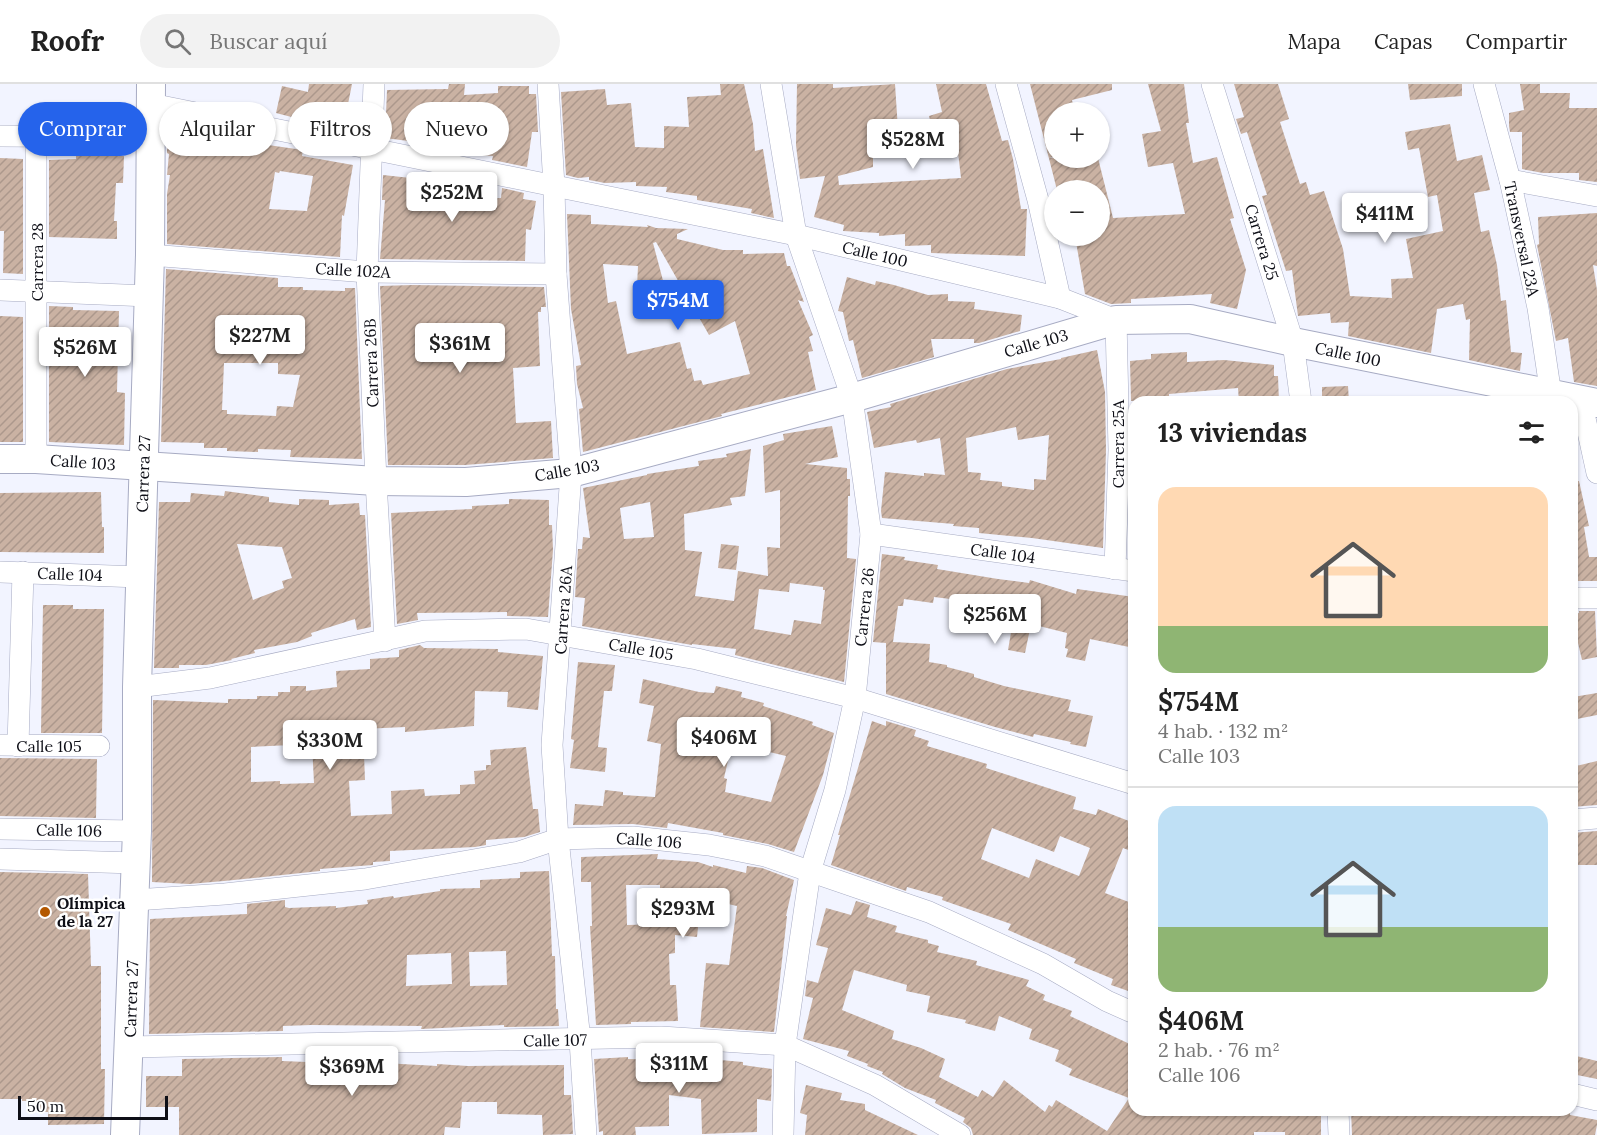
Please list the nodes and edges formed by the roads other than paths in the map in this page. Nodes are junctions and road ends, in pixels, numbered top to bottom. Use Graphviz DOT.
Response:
graph roads {
  1 [pos="374,84"];
  2 [pos="548,84"];
  3 [pos="771,84"];
  4 [pos="1006,84"];
  5 [pos="1212,84"];
  6 [pos="1484,84"];
  7 [pos="151,94"];
  8 [pos="373,102"];
  9 [pos="288,128"];
  10 [pos="0,136"];
  11 [pos="18,136"];
  12 [pos="150,137"];
  13 [pos="392,153"];
  14 [pos="36,156"];
  15 [pos="371,156"];
  16 [pos="1510,180"];
  17 [pos="554,186"];
  18 [pos="1597,196"];
  19 [pos="796,235"];
  20 [pos="150,255"];
  21 [pos="367,272"];
  22 [pos="556,274"];
  23 [pos="0,290"];
  24 [pos="37,291"];
  25 [pos="148,296"];
  26 [pos="1060,298"];
  27 [pos="1116,320"];
  28 [pos="1293,342"];
  29 [pos="1551,395"];
  30 [pos="1300,396"];
  31 [pos="1556,396"];
  32 [pos="852,399"];
  33 [pos="1589,402"];
  34 [pos="0,459"];
  35 [pos="36,459"];
  36 [pos="143,466"];
  37 [pos="571,472"];
  38 [pos="1597,473"];
  39 [pos="376,481"];
  40 [pos="871,534"];
  41 [pos="1125,570"];
  42 [pos="0,572"];
  43 [pos="23,572"];
  44 [pos="140,577"];
  45 [pos="1578,598"];
  46 [pos="1597,598"];
  47 [pos="561,636"];
  48 [pos="385,641"];
  49 [pos="137,687"];
  50 [pos="855,698"];
  51 [pos="9,746"];
  52 [pos="99,746"];
  53 [pos="1128,782"];
  54 [pos="1597,818"];
  55 [pos="1578,820"];
  56 [pos="0,829"];
  57 [pos="137,831"];
  58 [pos="558,840"];
  59 [pos="0,859"];
  60 [pos="135,863"];
  61 [pos="810,873"];
  62 [pos="135,900"];
  63 [pos="1128,1010"];
  64 [pos="580,1040"];
  65 [pos="785,1045"];
  66 [pos="129,1047"];
  67 [pos="1578,1095"];
  68 [pos="1597,1100"];
  69 [pos="1338,1116"];
  70 [pos="125,1135"];
  71 [pos="586,1135"];
  72 [pos="783,1135"];
  73 [pos="960,1135"];
  74 [pos="1339,1135"];
  1 -- 8 [label="street, Carrera 26B"];
  2 -- 17 [label="street, Carrera 26A"];
  3 -- 19 [label="street, Carrera 26"];
  4 -- 26 [label="street"];
  5 -- 28 [label="street, Carrera 25"];
  6 -- 16 [label="street, Transversal 23A"];
  7 -- 9 [label="street, Calle 100"];
  7 -- 12 [label="street, Carrera 27"];
  10 -- 11 [label="street"];
  12 -- 20 [label="street, Carrera 27"];
  13 -- 17 [label="street, Calle 100"];
  14 -- 24 [label="street, Carrera 28"];
  15 -- 21 [label="street, Carrera 26B"];
  16 -- 18 [label="street"];
  16 -- 29 [label="street, Transversal 23A"];
  17 -- 19 [label="street, Calle 100"];
  17 -- 22 [label="street, Carrera 26A"];
  19 -- 26 [label="street, Calle 100"];
  19 -- 32 [label="street, Carrera 26"];
  20 -- 21 [label="street, Calle 102A"];
  20 -- 25 [label="street, Carrera 27"];
  21 -- 22 [label="street, Calle 102A"];
  21 -- 39 [label="street, Carrera 26B"];
  22 -- 37 [label="street, Carrera 26A"];
  23 -- 24 [label="street"];
  24 -- 25 [label="street"];
  24 -- 35 [label="street, Carrera 28"];
  25 -- 36 [label="street, Carrera 27"];
  26 -- 27 [label="street, Calle 100"];
  27 -- 28 [label="street, Calle 100"];
  27 -- 32 [label="street, Calle 103"];
  27 -- 41 [label="street, Carrera 25A"];
  28 -- 29 [label="street, Calle 100"];
  28 -- 30 [label="street, Carrera 25"];
  29 -- 31 [label="street, Calle 100"];
  32 -- 37 [label="street, Calle 103"];
  32 -- 40 [label="street, Carrera 26"];
  33 -- 38 [label="street"];
  34 -- 35 [label="street, Calle 103"];
  35 -- 36 [label="street, Calle 103"];
  36 -- 39 [label="street, Calle 103"];
  36 -- 44 [label="street, Carrera 27"];
  37 -- 39 [label="street, Calle 103"];
  37 -- 47 [label="street, Carrera 26A"];
  39 -- 48 [label="street, Carrera 26B"];
  40 -- 41 [label="street, Calle 104"];
  40 -- 50 [label="street, Carrera 26"];
  42 -- 43 [label="street, Calle 104"];
  43 -- 44 [label="street, Calle 104"];
  43 -- 51 [label="street"];
  44 -- 49 [label="street, Carrera 27"];
  45 -- 46 [label="street"];
  47 -- 48 [label="street, Calle 105"];
  47 -- 50 [label="street, Calle 105"];
  47 -- 58 [label="street, Carrera 26A"];
  48 -- 49 [label="street, Calle 105"];
  49 -- 57 [label="street, Carrera 27"];
  50 -- 53 [label="street, Calle 105"];
  50 -- 61 [label="street, Carrera 26"];
  51 -- 52 [label="street, Calle 105"];
  54 -- 55 [label="street"];
  56 -- 57 [label="street, Calle 106"];
  57 -- 60 [label="street, Carrera 27"];
  58 -- 61 [label="street, Calle 106"];
  58 -- 62 [label="street, Calle 106"];
  58 -- 64 [label="street, Carrera 26A"];
  59 -- 60 [label="street"];
  60 -- 62 [label="street, Carrera 27"];
  61 -- 63 [label="street, Calle 106"];
  61 -- 65 [label="street, Carrera 26"];
  62 -- 66 [label="street, Carrera 27"];
  64 -- 65 [label="street, Calle 107"];
  64 -- 66 [label="street, Calle 107"];
  64 -- 71 [label="street, Carrera 26A"];
  65 -- 72 [label="street, Carrera 26"];
  65 -- 73 [label="street, Calle 107"];
  66 -- 70 [label="street, Carrera 27"];
  67 -- 68 [label="street"];
  69 -- 74 [label="street"];
}
